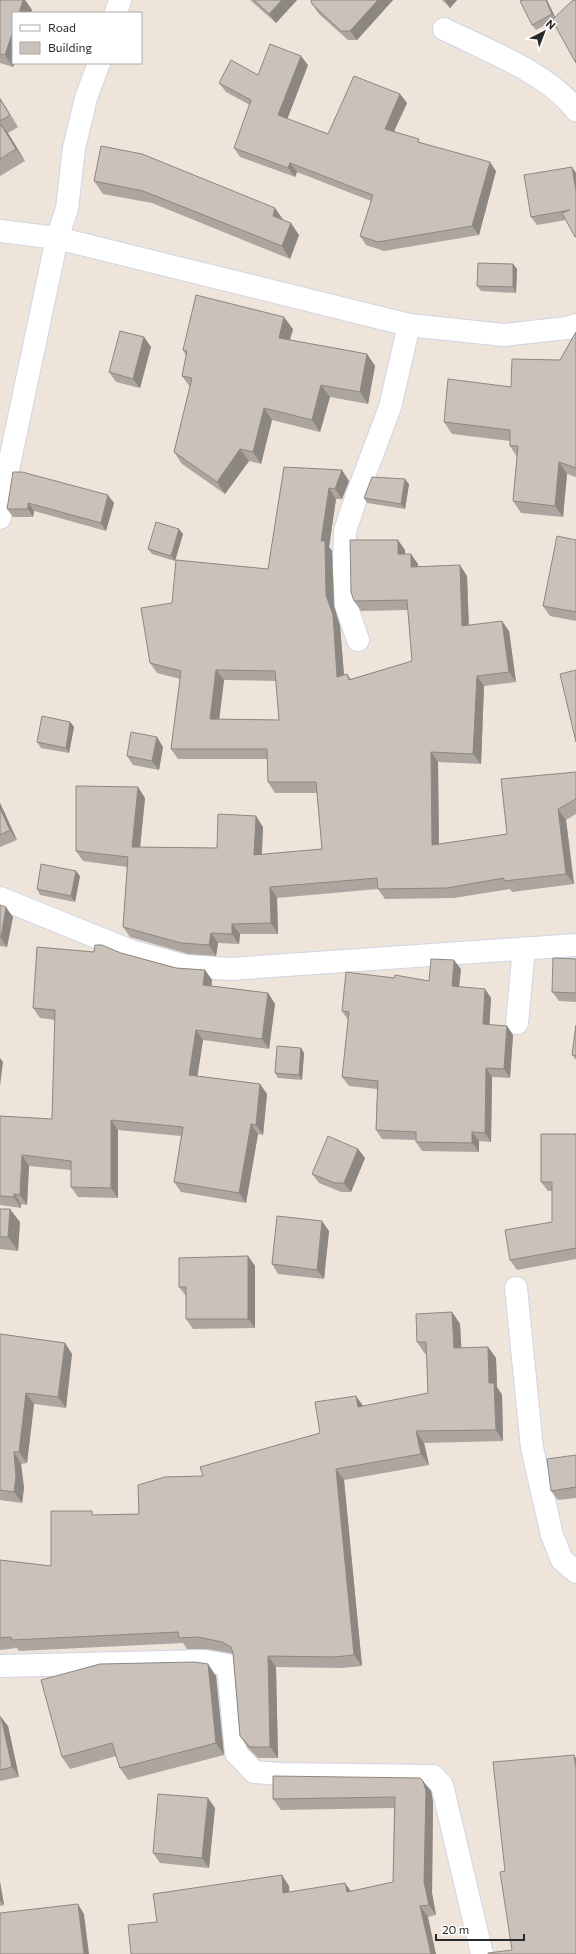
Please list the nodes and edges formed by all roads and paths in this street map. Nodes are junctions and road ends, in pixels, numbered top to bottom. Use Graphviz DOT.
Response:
graph roads {
  1 [pos="120,0"];
  2 [pos="116,12"];
  3 [pos="444,29"];
  4 [pos="98,64"];
  5 [pos="576,110"];
  6 [pos="0,231"];
  7 [pos="57,238"];
  8 [pos="409,325"];
  9 [pos="576,325"];
  10 [pos="0,518"];
  11 [pos="358,640"];
  12 [pos="0,898"];
  13 [pos="576,945"];
  14 [pos="524,948"];
  15 [pos="517,1023"];
  16 [pos="516,1288"];
  17 [pos="576,1572"];
  18 [pos="0,1666"];
  19 [pos="482,1954"];
  1 -- 2 [label="street"];
  3 -- 5 [label="street"];
  4 -- 7 [label="street"];
  6 -- 7 [label="street"];
  7 -- 8 [label="street"];
  7 -- 10 [label="street"];
  8 -- 9 [label="street"];
  8 -- 11 [label="street"];
  12 -- 14 [label="street"];
  13 -- 14 [label="street"];
  14 -- 15 [label="street"];
  16 -- 17 [label="street"];
  18 -- 19 [label="street"];
}
